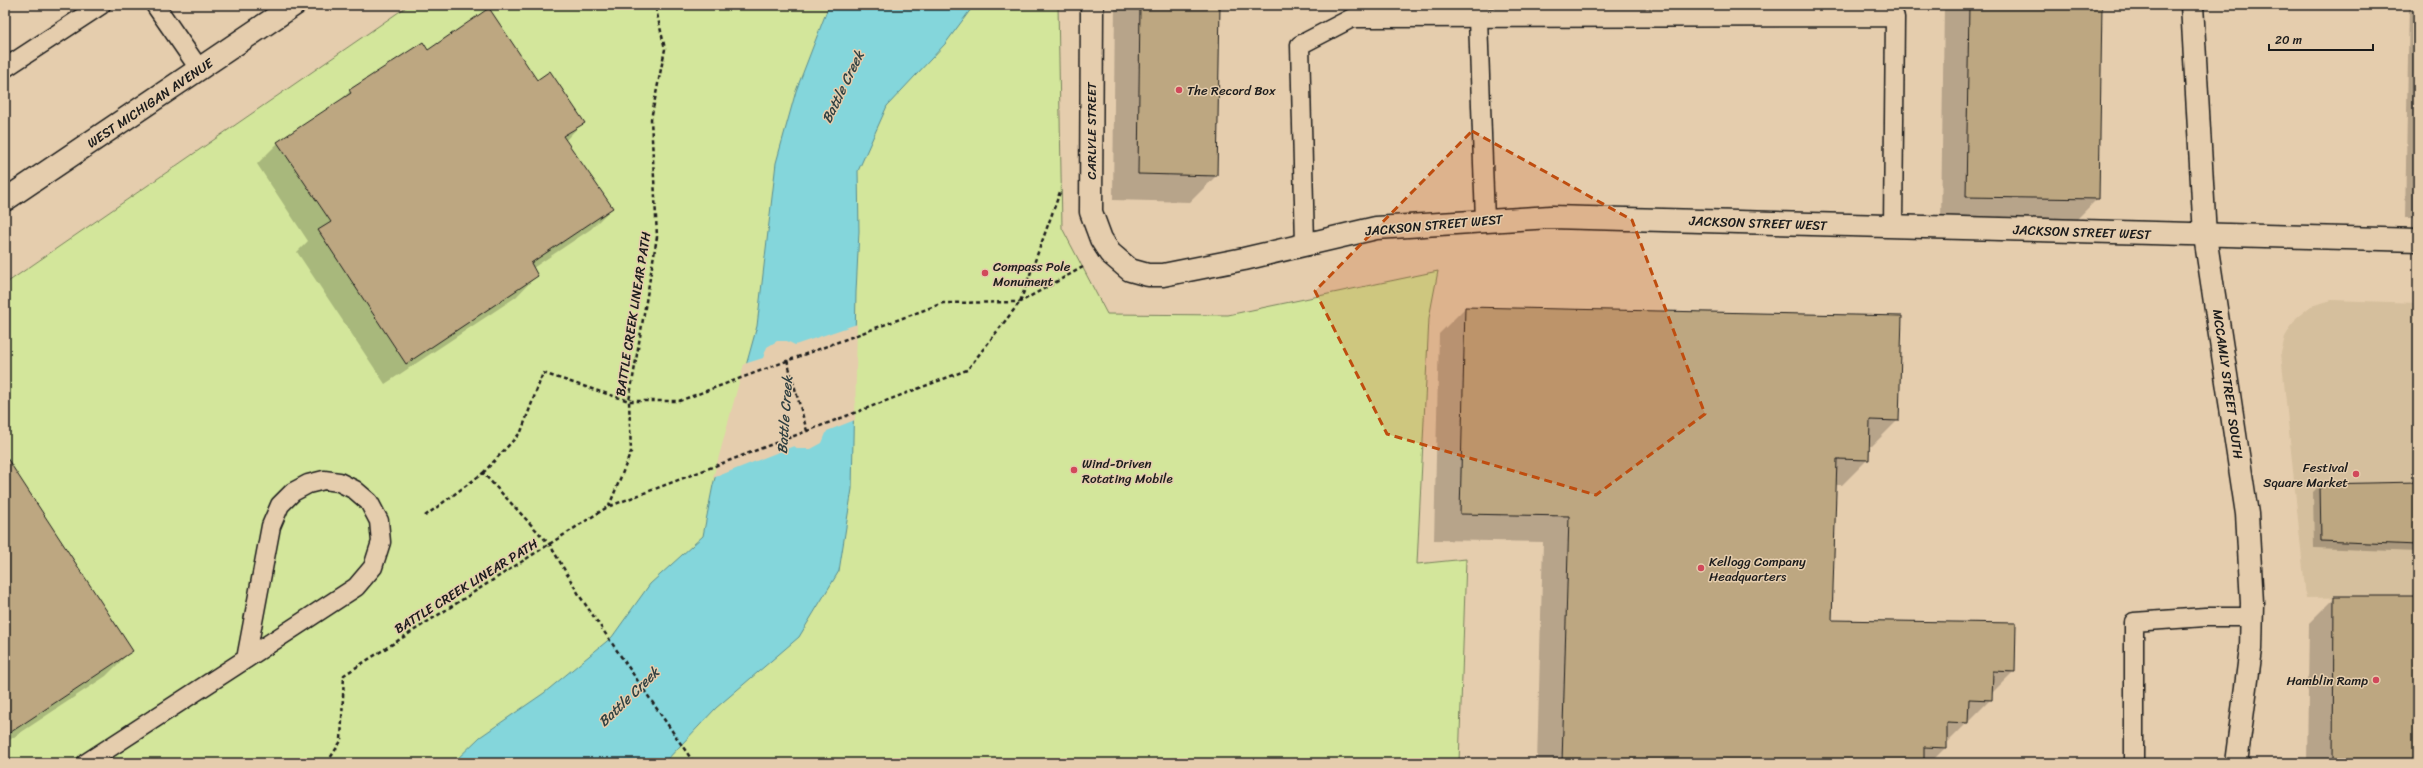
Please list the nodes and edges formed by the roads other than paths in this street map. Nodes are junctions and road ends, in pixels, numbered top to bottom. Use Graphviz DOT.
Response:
graph roads {
  1 [pos="101,5"];
  2 [pos="155,5"];
  3 [pos="294,5"];
  4 [pos="1092,5"];
  5 [pos="2192,5"];
  6 [pos="1895,11"];
  7 [pos="1478,18"];
  8 [pos="5,68"];
  9 [pos="200,70"];
  10 [pos="5,200"];
  11 [pos="1485,221"];
  12 [pos="1893,226"];
  13 [pos="2205,236"];
  14 [pos="2418,240"];
  15 [pos="1304,244"];
  16 [pos="1110,253"];
  17 [pos="2252,617"];
  18 [pos="246,659"];
  19 [pos="86,763"];
  20 [pos="2134,763"];
  21 [pos="2236,763"];
  1 -- 8 [label="lane"];
  2 -- 9 [label="lane"];
  3 -- 9 [label="street, WEST MICHIGAN AVENUE"];
  4 -- 16 [label="street, CARLYLE STREET"];
  5 -- 13 [label="street, MCCAMLY STREET SOUTH"];
  6 -- 7 [label="lane"];
  6 -- 12 [label="lane"];
  7 -- 11 [label="lane"];
  7 -- 15 [label="lane"];
  9 -- 10 [label="street, WEST MICHIGAN AVENUE"];
  11 -- 12 [label="street, JACKSON STREET WEST"];
  11 -- 15 [label="street, JACKSON STREET WEST"];
  12 -- 13 [label="street, JACKSON STREET WEST"];
  13 -- 14 [label="street, JACKSON STREET WEST"];
  13 -- 17 [label="street, MCCAMLY STREET SOUTH"];
  15 -- 16 [label="street, JACKSON STREET WEST"];
  17 -- 20 [label="lane"];
  17 -- 21 [label="street, MCCAMLY STREET SOUTH"];
  18 -- 18 [label="lane"];
  18 -- 19 [label="lane"];
}
